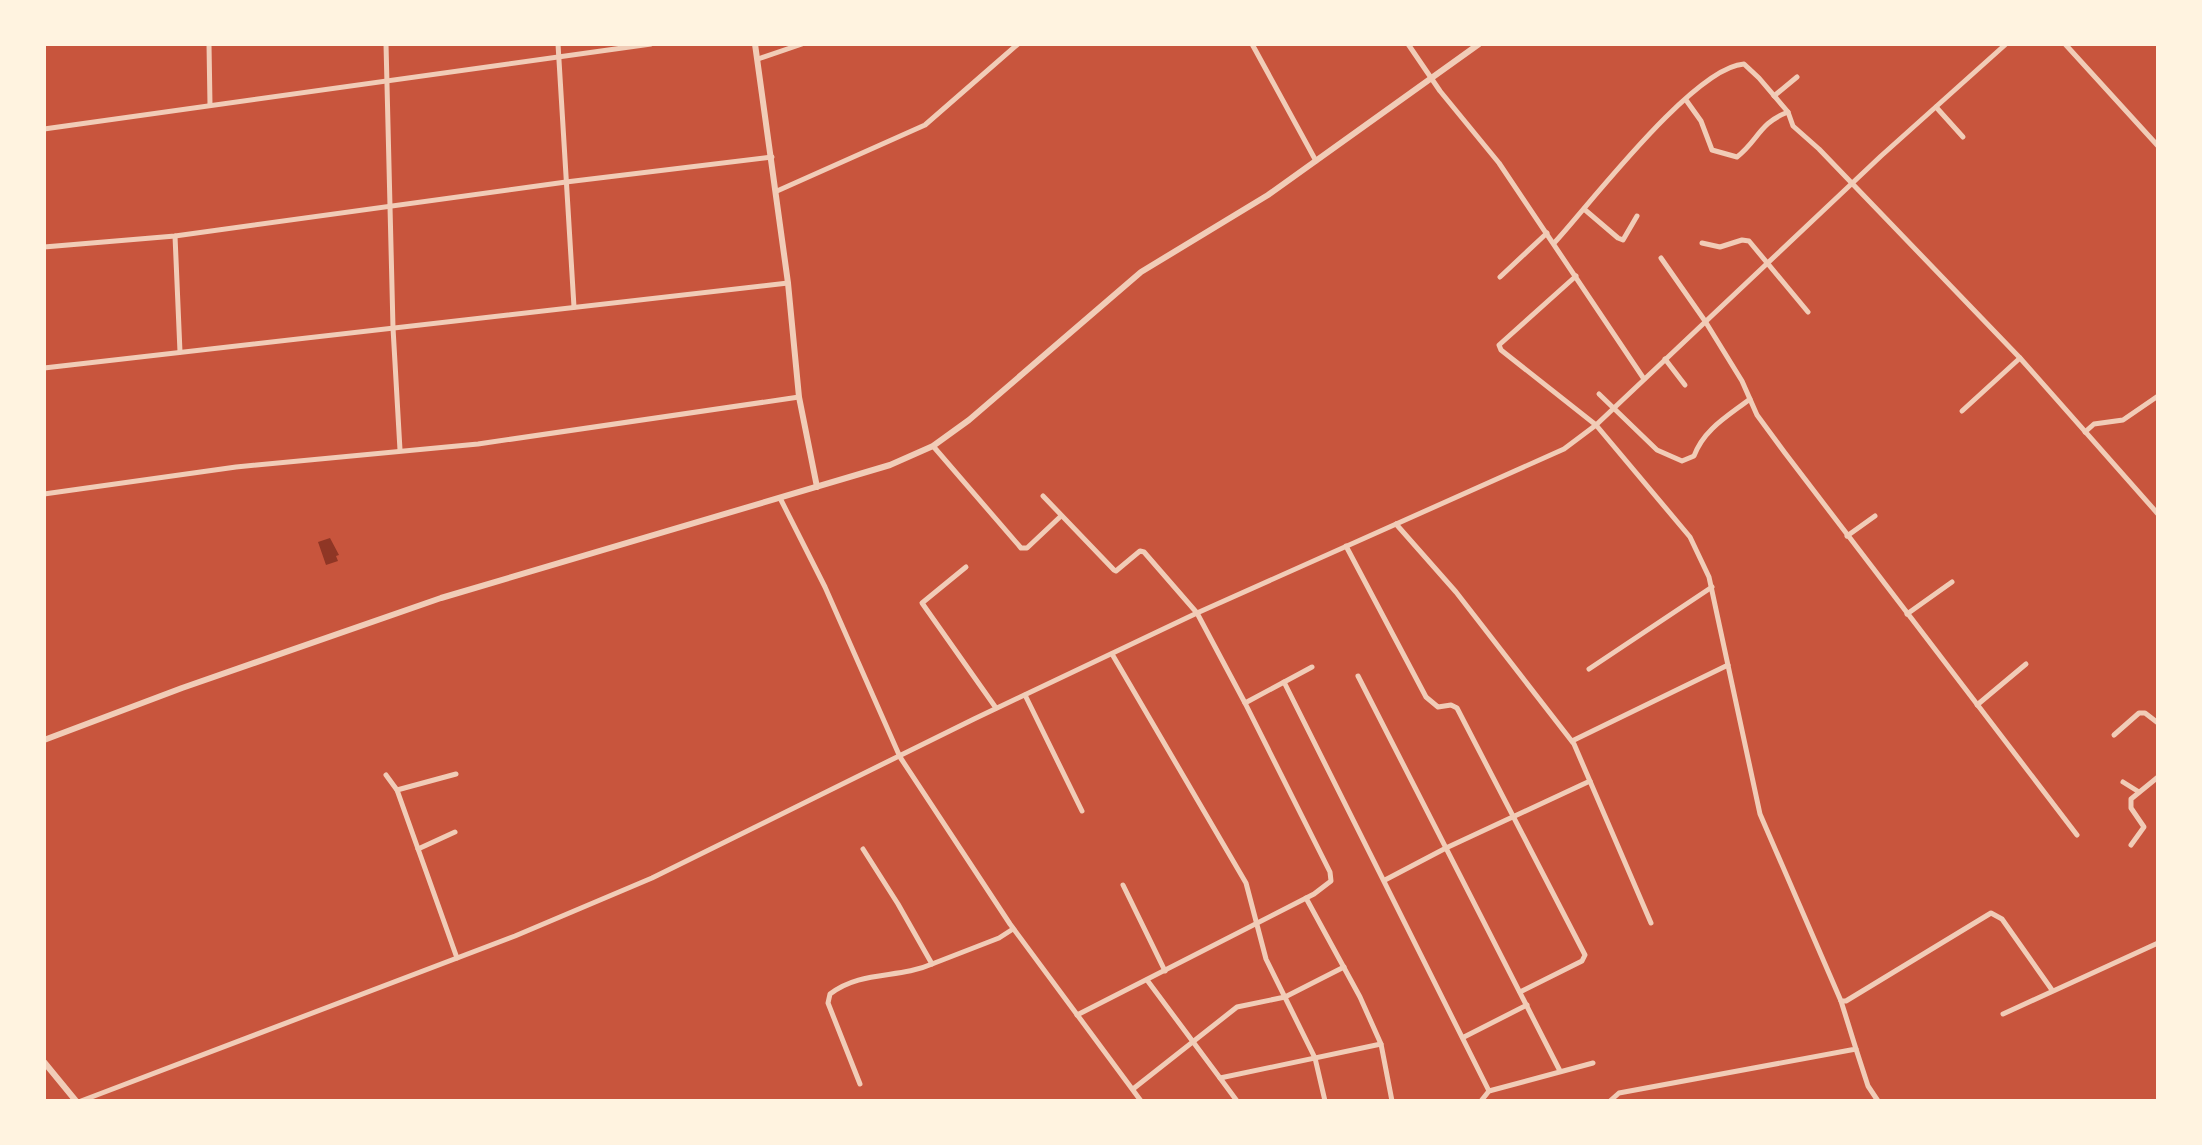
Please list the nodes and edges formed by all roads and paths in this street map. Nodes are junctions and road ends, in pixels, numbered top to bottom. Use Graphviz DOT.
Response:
graph roads {
  1 [pos="209,44"];
  2 [pos="386,44"];
  3 [pos="558,44"];
  4 [pos="651,44"];
  5 [pos="755,44"];
  6 [pos="802,44"];
  7 [pos="1018,44"];
  8 [pos="1252,44"];
  9 [pos="1408,44"];
  10 [pos="1479,44"];
  11 [pos="2006,44"];
  12 [pos="2065,44"];
  13 [pos="559,59"];
  14 [pos="758,59"];
  15 [pos="1430,77"];
  16 [pos="1797,77"];
  17 [pos="388,80"];
  18 [pos="1774,96"];
  19 [pos="1686,100"];
  20 [pos="210,105"];
  21 [pos="1936,107"];
  22 [pos="1788,112"];
  23 [pos="44,129"];
  24 [pos="1963,137"];
  25 [pos="2158,146"];
  26 [pos="772,157"];
  27 [pos="1316,161"];
  28 [pos="566,182"];
  29 [pos="1852,183"];
  30 [pos="777,191"];
  31 [pos="391,207"];
  32 [pos="1584,209"];
  33 [pos="1637,216"];
  34 [pos="1547,233"];
  35 [pos="175,236"];
  36 [pos="1555,242"];
  37 [pos="1702,243"];
  38 [pos="44,247"];
  39 [pos="1661,258"];
  40 [pos="1768,261"];
  41 [pos="1576,276"];
  42 [pos="1500,277"];
  43 [pos="788,283"];
  44 [pos="574,307"];
  45 [pos="1808,312"];
  46 [pos="1705,321"];
  47 [pos="393,328"];
  48 [pos="180,352"];
  49 [pos="2020,358"];
  50 [pos="1665,359"];
  51 [pos="44,368"];
  52 [pos="1644,379"];
  53 [pos="1685,385"];
  54 [pos="1599,394"];
  55 [pos="2158,396"];
  56 [pos="799,397"];
  57 [pos="1750,399"];
  58 [pos="1614,408"];
  59 [pos="1962,411"];
  60 [pos="1596,425"];
  61 [pos="2085,432"];
  62 [pos="933,446"];
  63 [pos="400,450"];
  64 [pos="817,487"];
  65 [pos="44,494"];
  66 [pos="1043,496"];
  67 [pos="780,498"];
  68 [pos="2158,514"];
  69 [pos="1061,516"];
  70 [pos="1875,516"];
  71 [pos="1396,524"];
  72 [pos="1847,536"];
  73 [pos="1346,546"];
  74 [pos="966,567"];
  75 [pos="1952,582"];
  76 [pos="1712,587"];
  77 [pos="1197,613"];
  78 [pos="1907,614"];
  79 [pos="1112,654"];
  80 [pos="2026,664"];
  81 [pos="1728,665"];
  82 [pos="1312,667"];
  83 [pos="1589,669"];
  84 [pos="1358,676"];
  85 [pos="1284,682"];
  86 [pos="1025,695"];
  87 [pos="1245,703"];
  88 [pos="1977,705"];
  89 [pos="996,708"];
  90 [pos="2158,723"];
  91 [pos="2114,735"];
  92 [pos="44,740"];
  93 [pos="1572,741"];
  94 [pos="900,757"];
  95 [pos="456,774"];
  96 [pos="386,775"];
  97 [pos="2158,777"];
  98 [pos="1590,781"];
  99 [pos="2123,782"];
  100 [pos="397,790"];
  101 [pos="2140,792"];
  102 [pos="1082,811"];
  103 [pos="1516,817"];
  104 [pos="455,832"];
  105 [pos="2077,835"];
  106 [pos="2131,845"];
  107 [pos="1446,848"];
  108 [pos="418,849"];
  109 [pos="863,849"];
  110 [pos="1385,880"];
  111 [pos="1123,885"];
  112 [pos="1306,898"];
  113 [pos="1651,923"];
  114 [pos="1256,924"];
  115 [pos="1013,929"];
  116 [pos="2158,943"];
  117 [pos="457,958"];
  118 [pos="932,964"];
  119 [pos="1344,967"];
  120 [pos="1165,971"];
  121 [pos="1147,980"];
  122 [pos="2052,990"];
  123 [pos="1520,992"];
  124 [pos="1285,997"];
  125 [pos="1841,1001"];
  126 [pos="1527,1005"];
  127 [pos="2003,1014"];
  128 [pos="1077,1015"];
  129 [pos="1464,1037"];
  130 [pos="1193,1042"];
  131 [pos="1381,1044"];
  132 [pos="1856,1049"];
  133 [pos="1315,1058"];
  134 [pos="44,1062"];
  135 [pos="1593,1063"];
  136 [pos="1560,1071"];
  137 [pos="1220,1078"];
  138 [pos="860,1084"];
  139 [pos="1133,1089"];
  140 [pos="1489,1091"];
  141 [pos="79,1101"];
  142 [pos="1141,1101"];
  143 [pos="1237,1101"];
  144 [pos="1325,1101"];
  145 [pos="1392,1101"];
  146 [pos="1481,1101"];
  147 [pos="1610,1101"];
  148 [pos="1878,1101"];
  1 -- 20 [label="street"];
  2 -- 17 [label="street"];
  3 -- 13 [label="street"];
  4 -- 13 [label="street"];
  5 -- 14 [label="street"];
  6 -- 14 [label="street"];
  7 -- 30 [label="street"];
  8 -- 27 [label="street"];
  9 -- 15 [label="street"];
  10 -- 15 [label="street"];
  11 -- 21 [label="street"];
  12 -- 25 [label="street"];
  13 -- 17 [label="street"];
  13 -- 28 [label="street"];
  14 -- 26 [label="street"];
  15 -- 27 [label="street"];
  15 -- 34 [label="street"];
  16 -- 18 [label="street"];
  17 -- 20 [label="street"];
  17 -- 31 [label="street"];
  18 -- 19 [label="street"];
  18 -- 22 [label="street"];
  19 -- 22 [label="street"];
  19 -- 32 [label="street"];
  20 -- 23 [label="street"];
  21 -- 24 [label="street"];
  21 -- 29 [label="street"];
  22 -- 29 [label="street"];
  26 -- 28 [label="street"];
  26 -- 30 [label="street"];
  27 -- 62 [label="street"];
  28 -- 31 [label="street"];
  28 -- 44 [label="street"];
  29 -- 40 [label="street"];
  29 -- 49 [label="street"];
  30 -- 43 [label="street"];
  31 -- 35 [label="street"];
  31 -- 47 [label="street"];
  32 -- 33 [label="street"];
  32 -- 36 [label="street"];
  34 -- 36 [label="street"];
  34 -- 42 [label="street"];
  35 -- 38 [label="street"];
  35 -- 48 [label="street"];
  36 -- 41 [label="street"];
  37 -- 40 [label="street"];
  39 -- 46 [label="street"];
  40 -- 45 [label="street"];
  40 -- 46 [label="street"];
  41 -- 52 [label="street"];
  41 -- 60 [label="street"];
  43 -- 44 [label="street"];
  43 -- 56 [label="street"];
  44 -- 47 [label="street"];
  46 -- 50 [label="street"];
  46 -- 57 [label="street"];
  47 -- 48 [label="street"];
  47 -- 63 [label="street"];
  48 -- 51 [label="street"];
  49 -- 59 [label="street"];
  49 -- 61 [label="street"];
  50 -- 52 [label="street"];
  50 -- 53 [label="street"];
  52 -- 58 [label="street"];
  54 -- 58 [label="street"];
  55 -- 61 [label="street"];
  56 -- 63 [label="street"];
  56 -- 64 [label="street"];
  57 -- 58 [label="street"];
  57 -- 72 [label="street"];
  58 -- 60 [label="street"];
  60 -- 71 [label="street"];
  60 -- 76 [label="street"];
  61 -- 68 [label="street"];
  62 -- 64 [label="street"];
  62 -- 69 [label="street"];
  63 -- 65 [label="street"];
  64 -- 67 [label="street"];
  66 -- 69 [label="street"];
  67 -- 92 [label="street"];
  67 -- 94 [label="street"];
  69 -- 77 [label="street"];
  70 -- 72 [label="street"];
  71 -- 73 [label="street"];
  71 -- 93 [label="street"];
  72 -- 78 [label="street"];
  73 -- 77 [label="street"];
  73 -- 103 [label="street"];
  74 -- 89 [label="street"];
  75 -- 78 [label="street"];
  76 -- 81 [label="street"];
  76 -- 83 [label="street"];
  77 -- 79 [label="street"];
  77 -- 87 [label="street"];
  78 -- 88 [label="street"];
  79 -- 86 [label="street"];
  79 -- 114 [label="street"];
  80 -- 88 [label="street"];
  81 -- 93 [label="street"];
  81 -- 125 [label="street"];
  82 -- 85 [label="street"];
  84 -- 107 [label="street"];
  85 -- 87 [label="street"];
  85 -- 110 [label="street"];
  86 -- 89 [label="street"];
  86 -- 102 [label="street"];
  87 -- 112 [label="street"];
  88 -- 105 [label="street"];
  89 -- 94 [label="street"];
  90 -- 91 [label="street"];
  93 -- 98 [label="street"];
  94 -- 115 [label="street"];
  94 -- 117 [label="street"];
  95 -- 100 [label="street"];
  96 -- 100 [label="street"];
  97 -- 101 [label="street"];
  98 -- 103 [label="street"];
  98 -- 113 [label="street"];
  99 -- 101 [label="street"];
  100 -- 108 [label="street"];
  101 -- 106 [label="street"];
  103 -- 107 [label="street"];
  103 -- 123 [label="street"];
  104 -- 108 [label="street"];
  107 -- 110 [label="street"];
  107 -- 123 [label="street"];
  108 -- 117 [label="street"];
  109 -- 118 [label="street"];
  110 -- 129 [label="street"];
  111 -- 120 [label="street"];
  112 -- 114 [label="street"];
  112 -- 119 [label="street"];
  114 -- 120 [label="street"];
  114 -- 124 [label="street"];
  115 -- 118 [label="street"];
  115 -- 128 [label="street"];
  116 -- 122 [label="street"];
  117 -- 141 [label="street"];
  118 -- 138 [label="street"];
  119 -- 124 [label="street"];
  119 -- 131 [label="street"];
  120 -- 121 [label="street"];
  121 -- 128 [label="street"];
  121 -- 130 [label="street"];
  122 -- 125 [label="street"];
  122 -- 127 [label="street"];
  123 -- 126 [label="street"];
  124 -- 130 [label="street"];
  124 -- 133 [label="street"];
  125 -- 132 [label="street"];
  126 -- 129 [label="street"];
  126 -- 136 [label="street"];
  128 -- 139 [label="street"];
  129 -- 140 [label="street"];
  130 -- 137 [label="street"];
  130 -- 139 [label="street"];
  131 -- 133 [label="street"];
  131 -- 145 [label="street"];
  132 -- 147 [label="street"];
  132 -- 148 [label="street"];
  133 -- 137 [label="street"];
  133 -- 144 [label="street"];
  134 -- 141 [label="street"];
  135 -- 136 [label="street"];
  136 -- 140 [label="street"];
  137 -- 143 [label="street"];
  139 -- 142 [label="street"];
  140 -- 146 [label="street"];
}
